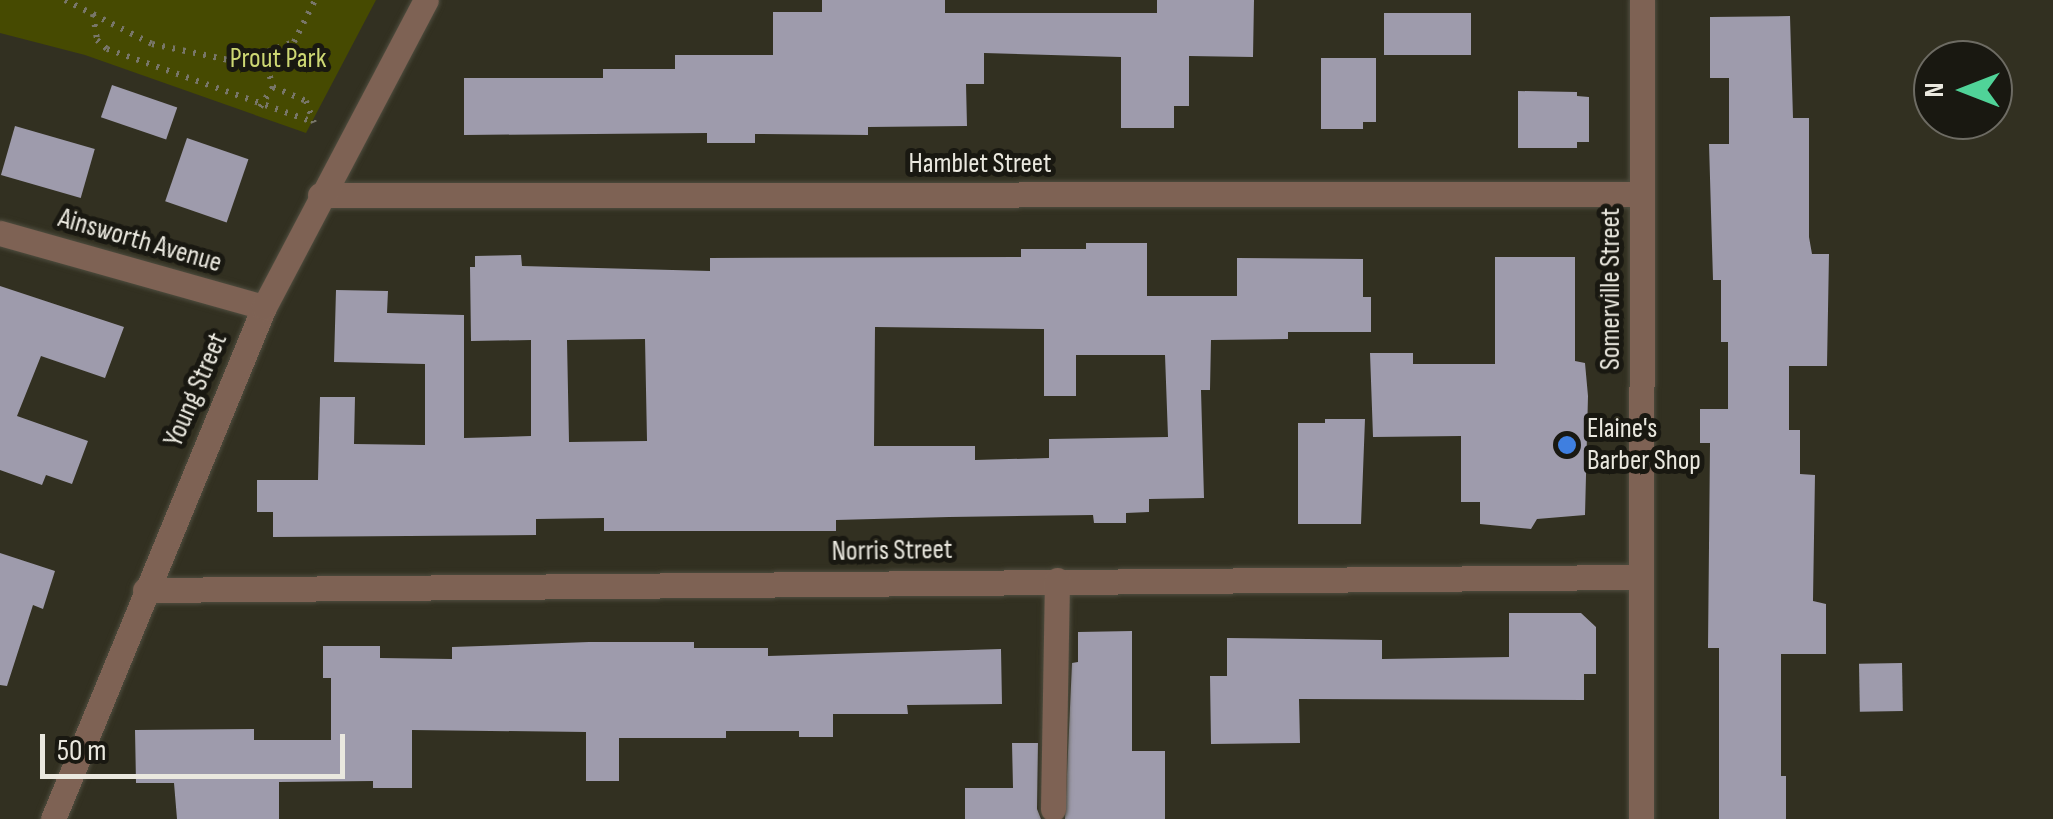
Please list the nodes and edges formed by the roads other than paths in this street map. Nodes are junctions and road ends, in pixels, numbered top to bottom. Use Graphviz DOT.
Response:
graph roads {
  1 [pos="426,0"];
  2 [pos="1642,0"];
  3 [pos="1641,194"];
  4 [pos="320,195"];
  5 [pos="0,233"];
  6 [pos="264,307"];
  7 [pos="1641,577"];
  8 [pos="1056,580"];
  9 [pos="144,590"];
  10 [pos="1053,809"];
  11 [pos="54,819"];
  12 [pos="1641,819"];
  1 -- 4 [label="street, Young Street"];
  2 -- 3 [label="street, Somerville Street"];
  3 -- 4 [label="street, Hamblet Street"];
  3 -- 7 [label="street, Somerville Street"];
  4 -- 6 [label="street, Young Street"];
  5 -- 6 [label="street, Ainsworth Avenue"];
  6 -- 9 [label="street, Young Street"];
  7 -- 8 [label="street, Norris Street"];
  7 -- 12 [label="street, Somerville Street"];
  8 -- 9 [label="street, Norris Street"];
  8 -- 10 [label="street"];
  9 -- 11 [label="street, Young Street"];
}
